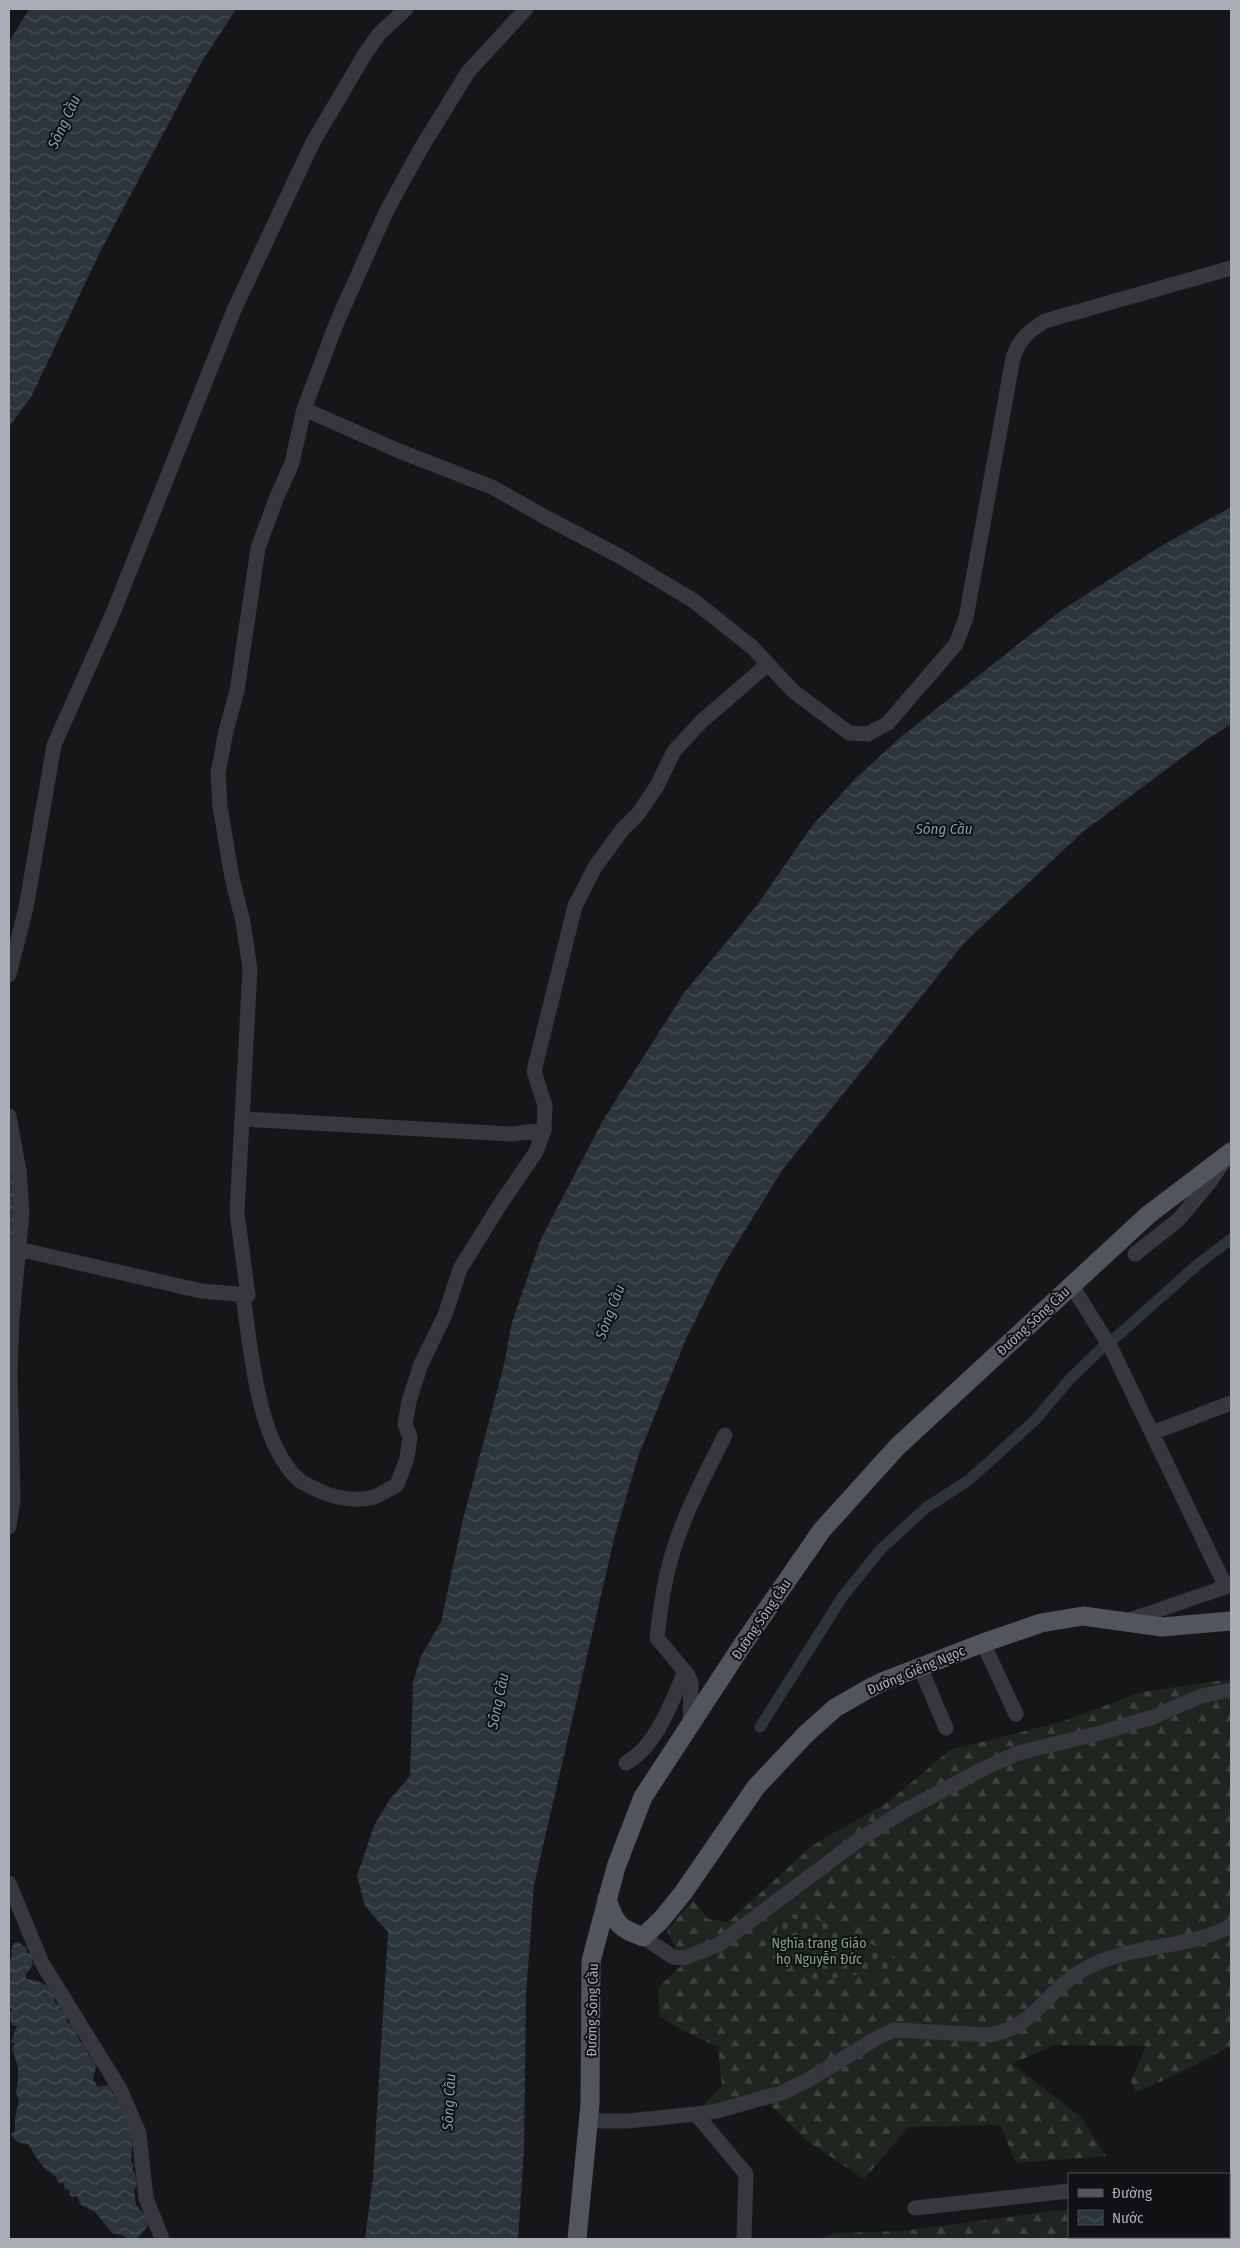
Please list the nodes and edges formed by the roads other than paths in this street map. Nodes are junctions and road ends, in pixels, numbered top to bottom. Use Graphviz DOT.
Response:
graph roads {
  1 [pos="406,9"];
  2 [pos="526,9"];
  3 [pos="1231,268"];
  4 [pos="304,409"];
  5 [pos="768,664"];
  6 [pos="10,965"];
  7 [pos="9,1117"];
  8 [pos="243,1119"];
  9 [pos="544,1130"];
  10 [pos="1230,1154"];
  11 [pos="18,1249"];
  12 [pos="1135,1254"];
  13 [pos="1072,1286"];
  14 [pos="243,1296"];
  15 [pos="1231,1403"];
  16 [pos="1152,1433"];
  17 [pos="725,1435"];
  18 [pos="9,1527"];
  19 [pos="1229,1586"];
  20 [pos="1231,1601"];
  21 [pos="1231,1621"];
  22 [pos="1124,1622"];
  23 [pos="983,1642"];
  24 [pos="920,1667"];
  25 [pos="685,1672"];
  26 [pos="1231,1690"];
  27 [pos="1016,1714"];
  28 [pos="690,1724"];
  29 [pos="946,1728"];
  30 [pos="626,1763"];
  31 [pos="9,1883"];
  32 [pos="607,1899"];
  33 [pos="1231,1926"];
  34 [pos="643,1937"];
  35 [pos="696,2114"];
  36 [pos="589,2121"];
  37 [pos="1068,2191"];
  38 [pos="915,2208"];
  39 [pos="162,2239"];
  40 [pos="577,2239"];
  41 [pos="744,2239"];
  1 -- 6 [label="street"];
  2 -- 4 [label="street"];
  3 -- 5 [label="street"];
  4 -- 5 [label="street"];
  4 -- 8 [label="street"];
  5 -- 9 [label="street"];
  7 -- 11 [label="street"];
  8 -- 9 [label="street"];
  8 -- 14 [label="street"];
  9 -- 14 [label="street"];
  10 -- 12 [label="street"];
  10 -- 13 [label="main road, Đường Sông Cầu"];
  11 -- 14 [label="street"];
  11 -- 18 [label="street"];
  13 -- 16 [label="street"];
  13 -- 28 [label="main road, Đường Sông Cầu"];
  15 -- 16 [label="street"];
  16 -- 19 [label="street"];
  17 -- 25 [label="street"];
  19 -- 20 [label="street"];
  19 -- 22 [label="street"];
  21 -- 22 [label="main road, Đường Giếng Ngọc"];
  22 -- 23 [label="main road, Đường Giếng Ngọc"];
  23 -- 24 [label="main road, Đường Giếng Ngọc"];
  23 -- 27 [label="street"];
  24 -- 29 [label="street"];
  24 -- 34 [label="main road, Đường Giếng Ngọc"];
  25 -- 28 [label="street"];
  25 -- 30 [label="street"];
  26 -- 34 [label="street"];
  28 -- 32 [label="main road, Đường Sông Cầu"];
  31 -- 39 [label="street"];
  32 -- 34 [label="main road"];
  32 -- 36 [label="main road, Đường Sông Cầu"];
  33 -- 35 [label="street"];
  35 -- 36 [label="street"];
  35 -- 41 [label="street"];
  36 -- 40 [label="main road, Đường Sông Cầu"];
  37 -- 38 [label="street"];
}
